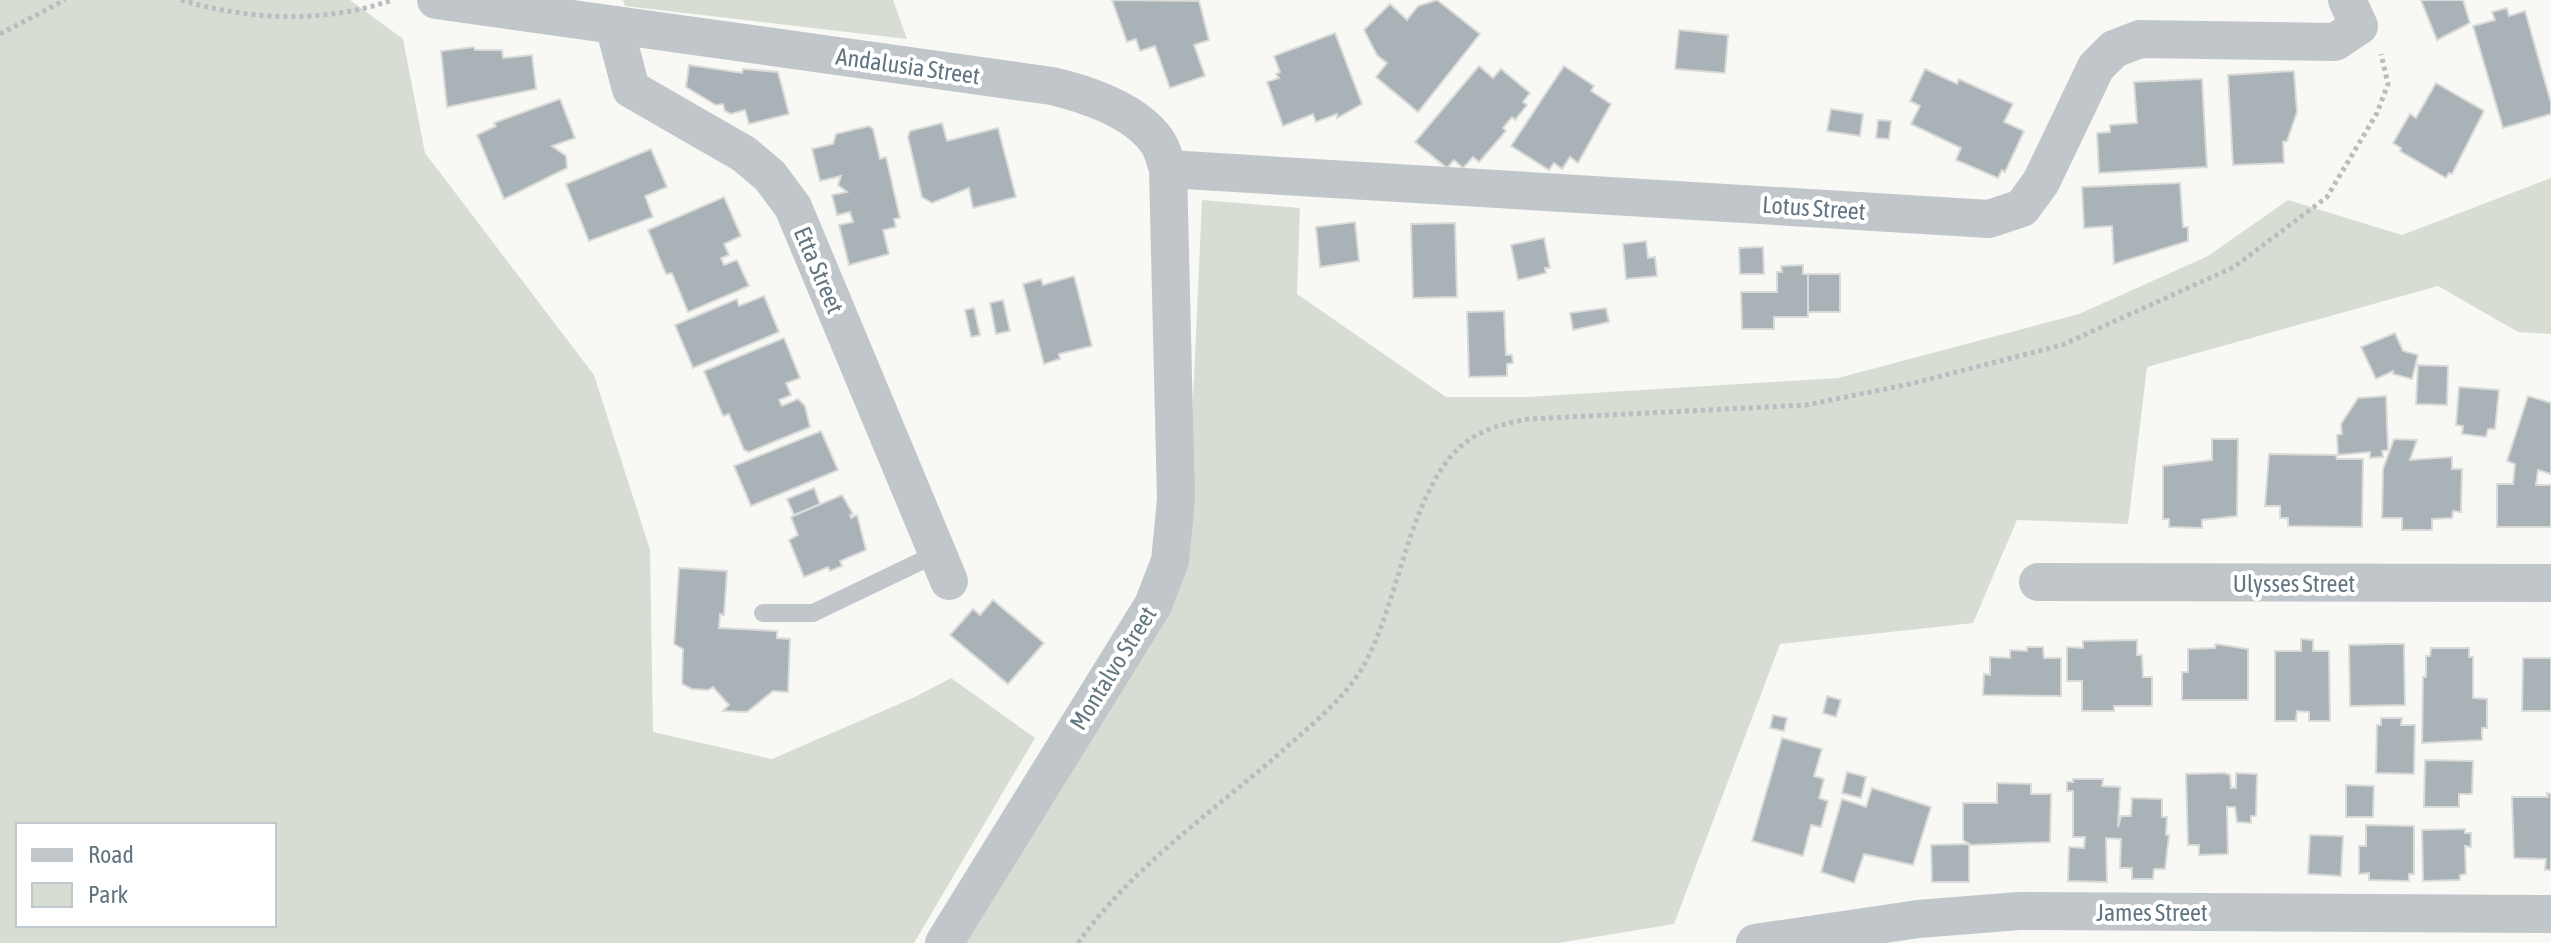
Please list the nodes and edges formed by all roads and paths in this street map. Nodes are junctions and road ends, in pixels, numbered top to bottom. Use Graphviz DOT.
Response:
graph roads {
  1 [pos="65,0"];
  2 [pos="181,0"];
  3 [pos="392,0"];
  4 [pos="436,0"];
  5 [pos="2353,13"];
  6 [pos="614,25"];
  7 [pos="0,34"];
  8 [pos="1168,169"];
  9 [pos="944,567"];
  10 [pos="2038,582"];
  11 [pos="2551,583"];
  12 [pos="763,613"];
  13 [pos="2551,914"];
  14 [pos="944,943"];
  15 [pos="1078,943"];
  16 [pos="1755,943"];
  1 -- 7 [label="path"];
  2 -- 3 [label="path"];
  4 -- 6 [label="street, Andalusia Street"];
  5 -- 8 [label="street, Lotus Street"];
  5 -- 15 [label="path"];
  6 -- 8 [label="street, Andalusia Street"];
  6 -- 9 [label="street, Etta Street"];
  8 -- 14 [label="street, Montalvo Street"];
  9 -- 12 [label="lane"];
  10 -- 11 [label="street, Ulysses Street"];
  13 -- 16 [label="street, James Street"];
}
